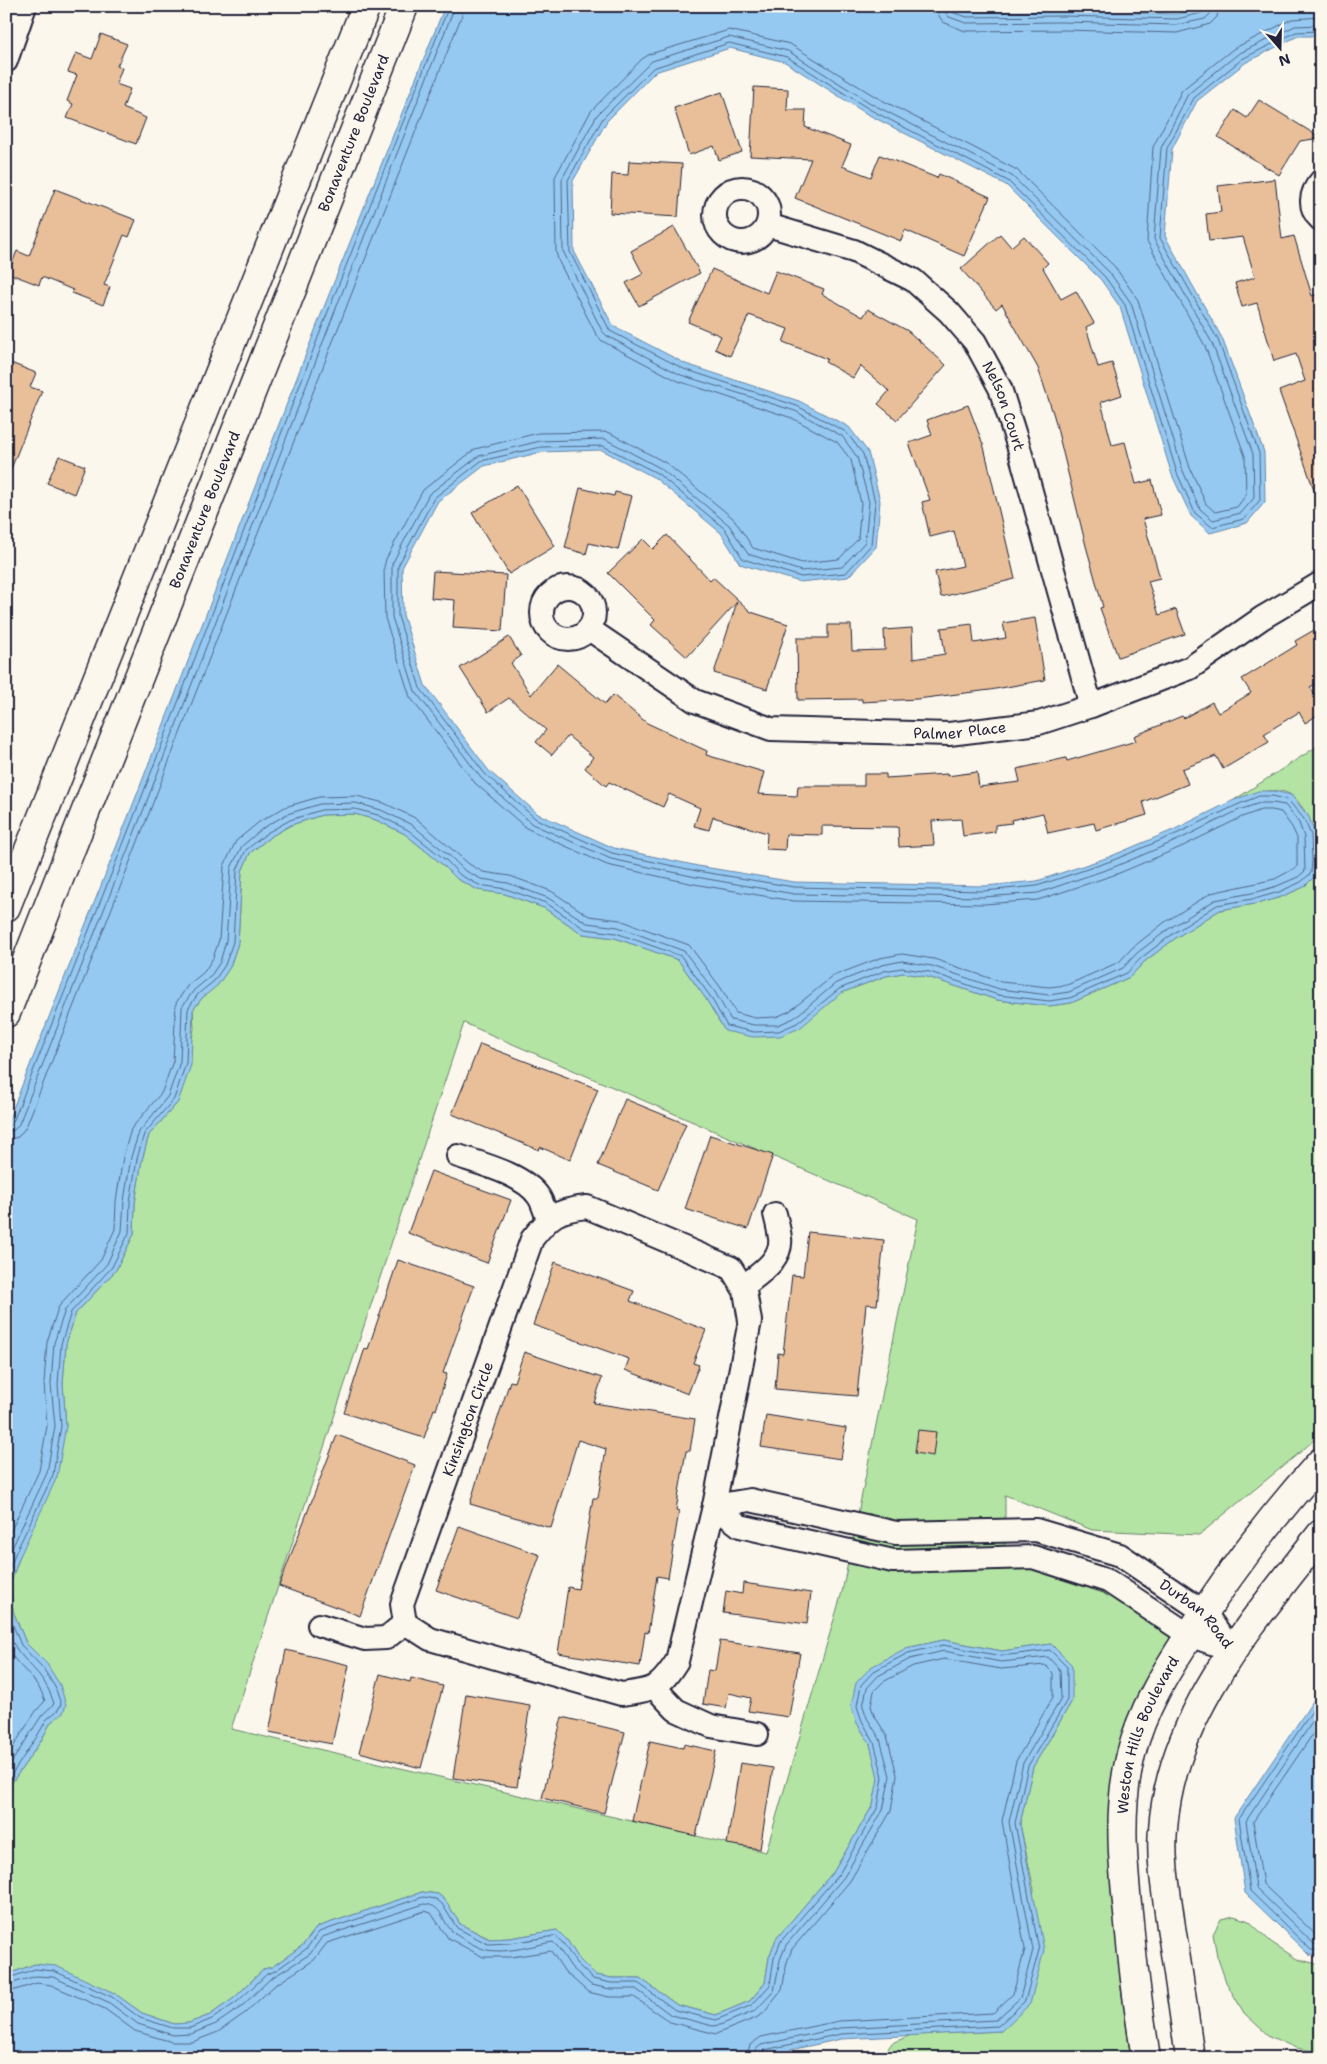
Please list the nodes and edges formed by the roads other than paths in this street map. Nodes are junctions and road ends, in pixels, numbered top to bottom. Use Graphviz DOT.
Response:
graph roads {
  1 [pos="25,6"];
  2 [pos="366,6"];
  3 [pos="404,6"];
  4 [pos="6,61"];
  5 [pos="1321,181"];
  6 [pos="1321,220"];
  7 [pos="768,225"];
  8 [pos="1321,583"];
  9 [pos="589,629"];
  10 [pos="1091,706"];
  11 [pos="6,907"];
  12 [pos="6,1013"];
  13 [pos="458,1156"];
  14 [pos="775,1214"];
  15 [pos="548,1219"];
  16 [pos="742,1287"];
  17 [pos="1321,1462"];
  18 [pos="714,1506"];
  19 [pos="784,1507"];
  20 [pos="778,1534"];
  21 [pos="1321,1534"];
  22 [pos="1204,1612"];
  23 [pos="405,1623"];
  24 [pos="319,1625"];
  25 [pos="1189,1635"];
  26 [pos="1232,1650"];
  27 [pos="654,1687"];
  28 [pos="757,1734"];
  29 [pos="1146,2058"];
  30 [pos="1190,2058"];
  1 -- 4 [label="street"];
  2 -- 11 [label="main road"];
  3 -- 12 [label="main road, Bonaventure Boulevard"];
  5 -- 6 [label="street"];
  7 -- 10 [label="street, Nelson Court"];
  8 -- 10 [label="street, Palmer Place"];
  9 -- 10 [label="street, Palmer Place"];
  13 -- 15 [label="street"];
  14 -- 16 [label="street"];
  15 -- 16 [label="street, Kinsington Circle"];
  15 -- 23 [label="street, Kinsington Circle"];
  16 -- 18 [label="street, Kinsington Circle"];
  17 -- 22 [label="main road, Weston Hills Boulevard"];
  18 -- 19 [label="street, Durban Road"];
  18 -- 20 [label="street, Durban Road"];
  18 -- 27 [label="street, Kinsington Circle"];
  19 -- 20 [label="street"];
  19 -- 22 [label="street, Durban Road"];
  20 -- 25 [label="street, Durban Road"];
  21 -- 26 [label="main road, Weston Hills Boulevard"];
  22 -- 25 [label="main road, Weston Hills Boulevard"];
  22 -- 26 [label="street, Durban Road"];
  23 -- 24 [label="street"];
  23 -- 27 [label="street"];
  25 -- 26 [label="street, Durban Road"];
  25 -- 29 [label="main road, Weston Hills Boulevard"];
  26 -- 30 [label="main road, Weston Hills Boulevard"];
  27 -- 28 [label="street"];
}
